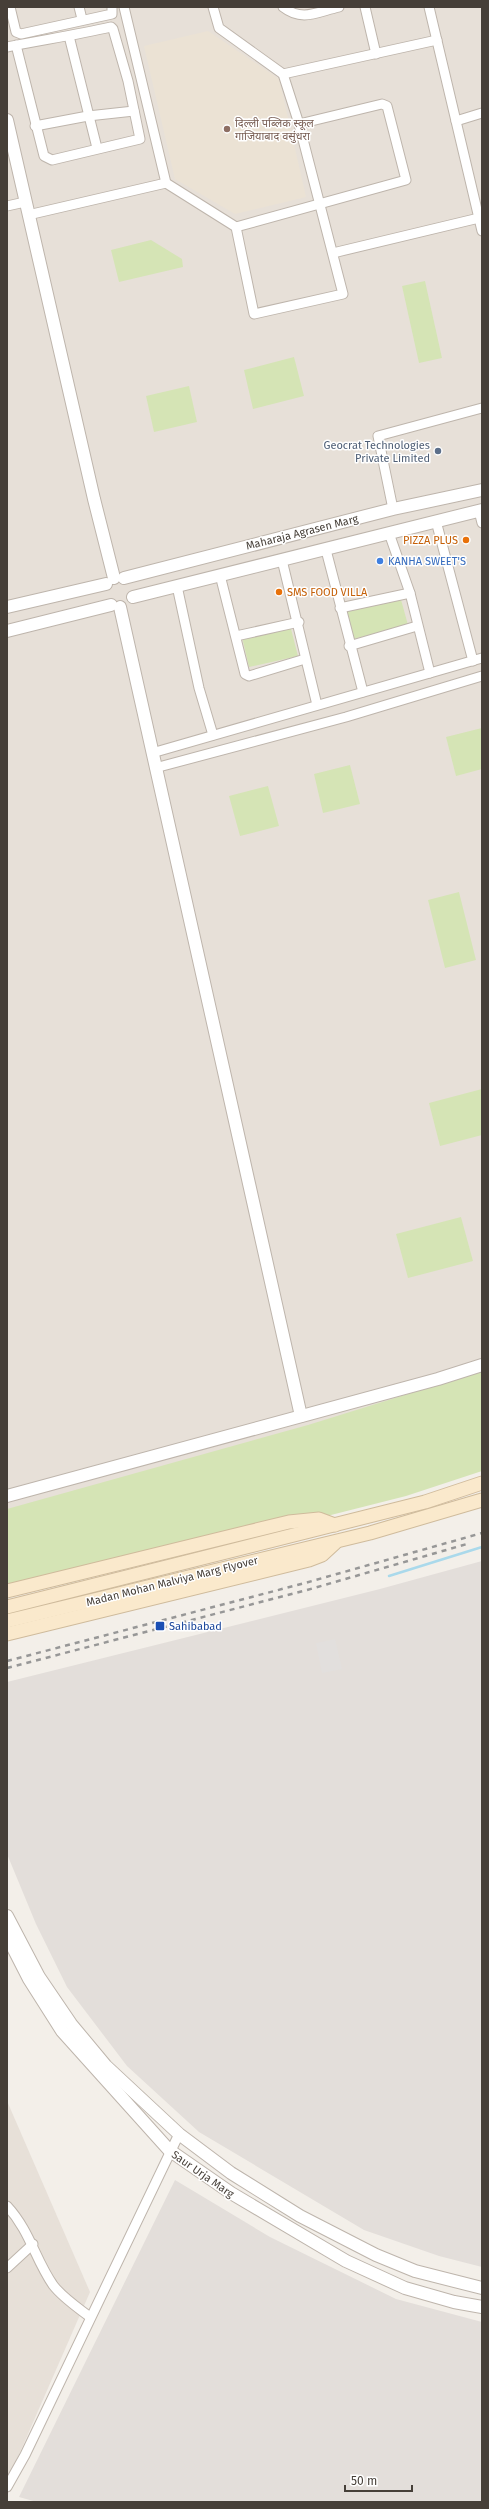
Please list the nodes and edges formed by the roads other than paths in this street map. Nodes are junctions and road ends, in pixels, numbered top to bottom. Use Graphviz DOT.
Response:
graph roads {
  1 [pos="10,7"];
  2 [pos="79,7"];
  3 [pos="112,7"];
  4 [pos="124,7"];
  5 [pos="214,7"];
  6 [pos="283,7"];
  7 [pos="339,7"];
  8 [pos="365,7"];
  9 [pos="430,7"];
  10 [pos="82,19"];
  11 [pos="69,36"];
  12 [pos="437,40"];
  13 [pos="12,46"];
  14 [pos="376,54"];
  15 [pos="283,74"];
  16 [pos="134,111"];
  17 [pos="482,114"];
  18 [pos="88,116"];
  19 [pos="7,120"];
  20 [pos="456,121"];
  21 [pos="299,124"];
  22 [pos="35,126"];
  23 [pos="97,148"];
  24 [pos="166,183"];
  25 [pos="25,202"];
  26 [pos="319,202"];
  27 [pos="7,206"];
  28 [pos="28,215"];
  29 [pos="479,218"];
  30 [pos="236,227"];
  31 [pos="482,231"];
  32 [pos="333,253"];
  33 [pos="482,408"];
  34 [pos="482,490"];
  35 [pos="393,509"];
  36 [pos="480,510"];
  37 [pos="436,521"];
  38 [pos="482,523"];
  39 [pos="389,533"];
  40 [pos="326,550"];
  41 [pos="282,560"];
  42 [pos="220,575"];
  43 [pos="115,580"];
  44 [pos="177,586"];
  45 [pos="410,593"];
  46 [pos="133,597"];
  47 [pos="7,606"];
  48 [pos="116,606"];
  49 [pos="340,608"];
  50 [pos="299,622"];
  51 [pos="417,626"];
  52 [pos="7,631"];
  53 [pos="236,636"];
  54 [pos="349,646"];
  55 [pos="306,658"];
  56 [pos="477,659"];
  57 [pos="430,673"];
  58 [pos="482,676"];
  59 [pos="363,692"];
  60 [pos="317,705"];
  61 [pos="213,735"];
  62 [pos="152,753"];
  63 [pos="155,768"];
  64 [pos="482,1365"];
  65 [pos="301,1416"];
  66 [pos="482,1483"];
  67 [pos="7,1496"];
  68 [pos="482,1500"];
  69 [pos="335,1525"];
  70 [pos="336,1541"];
  71 [pos="7,1591"];
  72 [pos="7,1607"];
  73 [pos="7,1620"];
  74 [pos="7,1634"];
  75 [pos="7,1916"];
  76 [pos="7,1936"];
  77 [pos="179,2134"];
  78 [pos="169,2150"];
  79 [pos="7,2206"];
  80 [pos="33,2244"];
  81 [pos="376,2255"];
  82 [pos="7,2268"];
  83 [pos="369,2272"];
  84 [pos="482,2288"];
  85 [pos="482,2307"];
  86 [pos="90,2317"];
  87 [pos="7,2487"];
  1 -- 10 [label="street"];
  2 -- 10 [label="street"];
  3 -- 10 [label="street"];
  4 -- 24 [label="street"];
  5 -- 15 [label="street"];
  6 -- 7 [label="street"];
  8 -- 14 [label="street"];
  9 -- 12 [label="street"];
  11 -- 13 [label="street"];
  11 -- 16 [label="street"];
  11 -- 18 [label="street"];
  12 -- 14 [label="street"];
  12 -- 20 [label="street"];
  13 -- 22 [label="street"];
  14 -- 15 [label="street"];
  15 -- 21 [label="street"];
  16 -- 18 [label="street"];
  16 -- 23 [label="street"];
  17 -- 20 [label="street"];
  18 -- 22 [label="street"];
  18 -- 23 [label="street"];
  19 -- 25 [label="street"];
  20 -- 29 [label="street"];
  21 -- 26 [label="street"];
  21 -- 26 [label="street"];
  22 -- 23 [label="street"];
  24 -- 28 [label="street"];
  24 -- 30 [label="street"];
  25 -- 27 [label="street"];
  25 -- 28 [label="street"];
  26 -- 30 [label="street"];
  26 -- 32 [label="street"];
  28 -- 43 [label="street"];
  29 -- 31 [label="street"];
  29 -- 32 [label="street"];
  30 -- 32 [label="street"];
  33 -- 35 [label="street"];
  34 -- 35 [label="street, Maharaja Agrasen Marg"];
  35 -- 43 [label="street, Maharaja Agrasen Marg"];
  36 -- 37 [label="street, Maharaja Agrasen Marg"];
  36 -- 38 [label="street"];
  37 -- 39 [label="street, Maharaja Agrasen Marg"];
  37 -- 56 [label="street"];
  39 -- 40 [label="street, Maharaja Agrasen Marg"];
  39 -- 45 [label="street"];
  40 -- 41 [label="street, Maharaja Agrasen Marg"];
  40 -- 49 [label="street"];
  41 -- 42 [label="street, Maharaja Agrasen Marg"];
  41 -- 50 [label="street"];
  42 -- 44 [label="street, Maharaja Agrasen Marg"];
  42 -- 53 [label="street"];
  43 -- 46 [label="street"];
  43 -- 47 [label="street, Maharaja Agrasen Marg"];
  43 -- 48 [label="street"];
  44 -- 46 [label="street, Maharaja Agrasen Marg"];
  44 -- 61 [label="street"];
  45 -- 49 [label="street"];
  45 -- 51 [label="street"];
  46 -- 48 [label="street"];
  48 -- 52 [label="street"];
  48 -- 62 [label="street"];
  49 -- 54 [label="street"];
  50 -- 53 [label="street"];
  50 -- 55 [label="street"];
  51 -- 54 [label="street"];
  51 -- 57 [label="street"];
  53 -- 55 [label="street"];
  54 -- 59 [label="street"];
  55 -- 60 [label="street"];
  56 -- 57 [label="street"];
  57 -- 59 [label="street"];
  58 -- 63 [label="street"];
  59 -- 60 [label="street"];
  60 -- 61 [label="street"];
  61 -- 62 [label="street"];
  62 -- 63 [label="street"];
  63 -- 65 [label="street"];
  64 -- 65 [label="street"];
  65 -- 67 [label="street"];
  66 -- 69 [label="main road, Madan Mohan Malviya Marg Flyover"];
  68 -- 70 [label="main road, Madan Mohan Malviya Marg Flyover"];
  69 -- 71 [label="main road"];
  69 -- 72 [label="main road, Madan Mohan Malviya Marg Flyover"];
  70 -- 73 [label="main road, Madan Mohan Malviya Marg Flyover"];
  70 -- 74 [label="main road"];
  75 -- 77 [label="street, Saur Urja Marg"];
  76 -- 78 [label="street, Saur Urja Marg"];
  77 -- 78 [label="street"];
  77 -- 81 [label="street, Saur Urja Marg"];
  78 -- 83 [label="street, Saur Urja Marg"];
  78 -- 86 [label="street"];
  79 -- 80 [label="street"];
  80 -- 82 [label="street"];
  80 -- 86 [label="street"];
  81 -- 83 [label="street"];
  81 -- 84 [label="street, Saur Urja Marg"];
  83 -- 85 [label="street, Saur Urja Marg"];
  86 -- 87 [label="street"];
}
